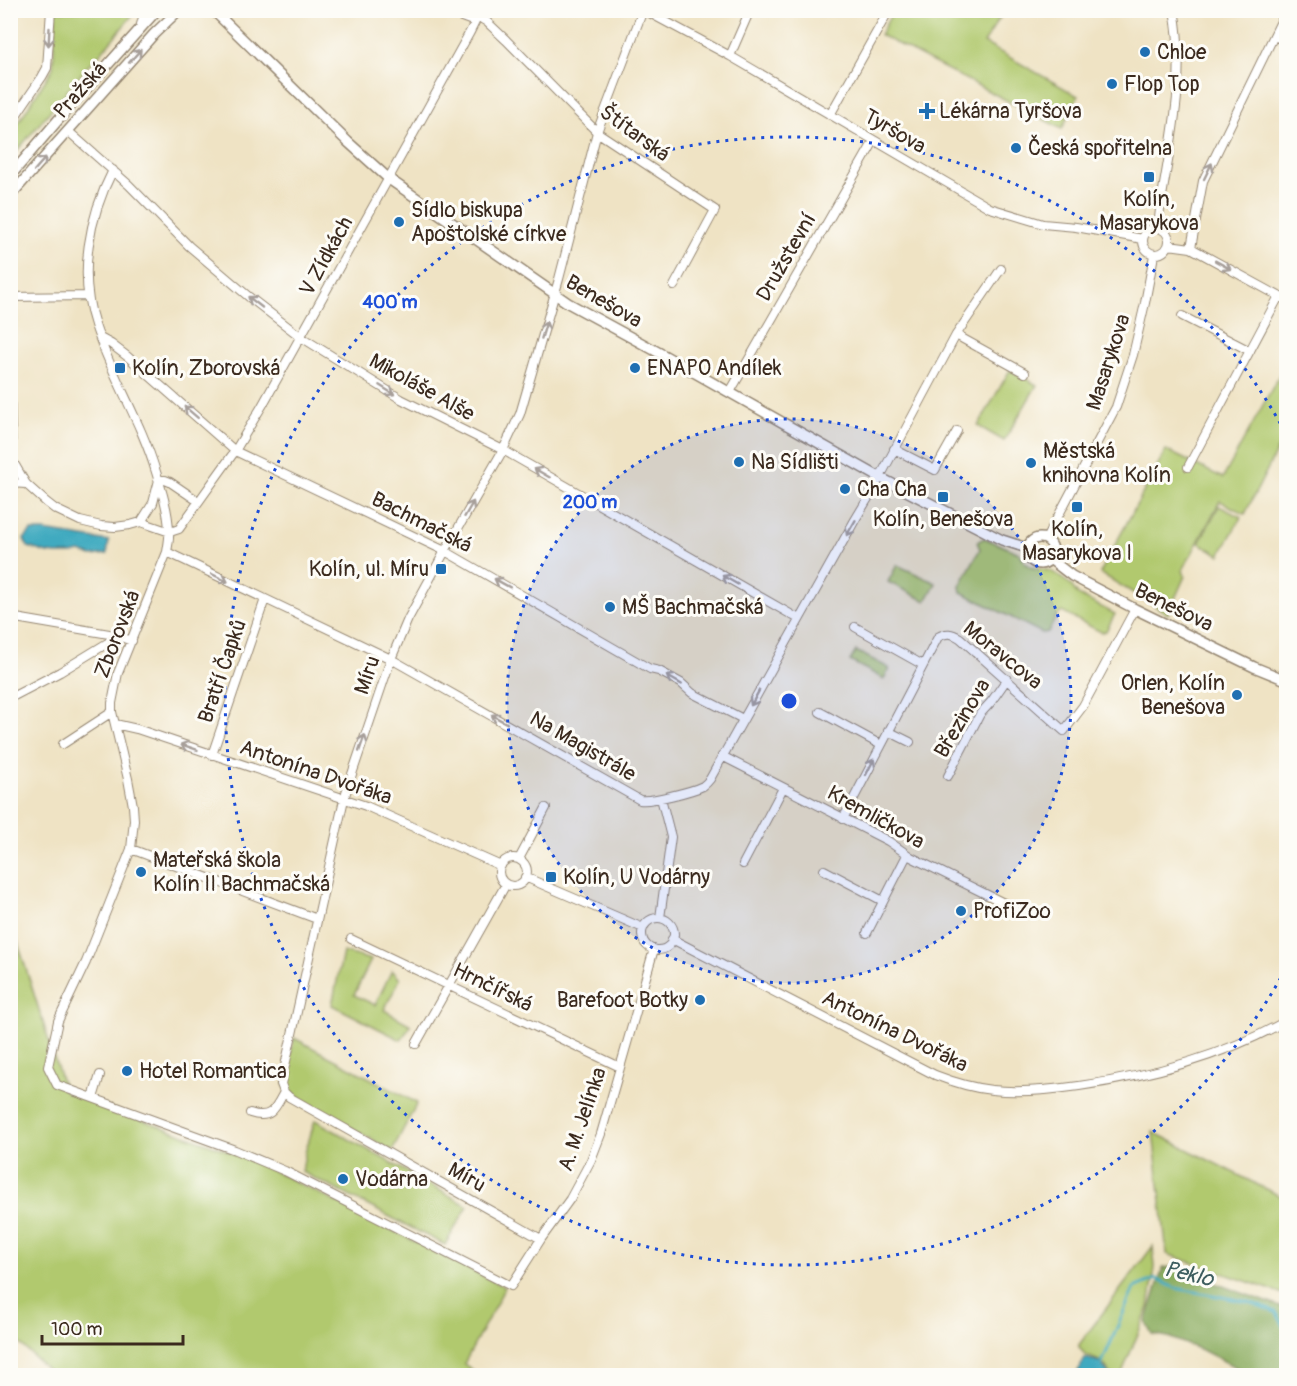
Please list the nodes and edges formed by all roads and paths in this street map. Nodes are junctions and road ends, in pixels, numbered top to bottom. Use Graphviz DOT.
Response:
graph roads {
  1 [pos="51,10"];
  2 [pos="145,10"];
  3 [pos="151,10"];
  4 [pos="157,10"];
  5 [pos="179,10"];
  6 [pos="213,10"];
  7 [pos="443,10"];
  8 [pos="644,10"];
  9 [pos="750,10"];
  10 [pos="889,10"];
  11 [pos="1174,10"];
  12 [pos="1287,11"];
  13 [pos="477,16"];
  14 [pos="142,26"];
  15 [pos="1275,36"];
  16 [pos="1287,42"];
  17 [pos="730,56"];
  18 [pos="830,116"];
  19 [pos="10,124"];
  20 [pos="68,131"];
  21 [pos="597,132"];
  22 [pos="874,141"];
  23 [pos="113,170"];
  24 [pos="10,176"];
  25 [pos="389,179"];
  26 [pos="10,196"];
  27 [pos="1158,228"];
  28 [pos="1143,239"];
  29 [pos="1169,245"];
  30 [pos="1191,248"];
  31 [pos="1154,255"];
  32 [pos="1001,269"];
  33 [pos="674,286"];
  34 [pos="555,294"];
  35 [pos="88,296"];
  36 [pos="10,297"];
  37 [pos="1283,298"];
  38 [pos="1182,316"];
  39 [pos="956,334"];
  40 [pos="302,337"];
  41 [pos="100,338"];
  42 [pos="1250,351"];
  43 [pos="1025,373"];
  44 [pos="10,390"];
  45 [pos="730,392"];
  46 [pos="957,431"];
  47 [pos="894,449"];
  48 [pos="503,450"];
  49 [pos="235,451"];
  50 [pos="11,461"];
  51 [pos="1188,467"];
  52 [pos="879,477"];
  53 [pos="159,480"];
  54 [pos="10,483"];
  55 [pos="26,484"];
  56 [pos="198,501"];
  57 [pos="141,522"];
  58 [pos="170,532"];
  59 [pos="1046,539"];
  60 [pos="1027,548"];
  61 [pos="445,551"];
  62 [pos="167,552"];
  63 [pos="1050,559"];
  64 [pos="265,599"];
  65 [pos="1135,609"];
  66 [pos="10,617"];
  67 [pos="799,619"];
  68 [pos="855,627"];
  69 [pos="119,636"];
  70 [pos="132,640"];
  71 [pos="391,659"];
  72 [pos="923,665"];
  73 [pos="1006,679"];
  74 [pos="1287,680"];
  75 [pos="10,698"];
  76 [pos="112,712"];
  77 [pos="820,712"];
  78 [pos="743,719"];
  79 [pos="115,724"];
  80 [pos="888,731"];
  81 [pos="910,742"];
  82 [pos="63,744"];
  83 [pos="881,745"];
  84 [pos="212,754"];
  85 [pos="722,756"];
  86 [pos="948,776"];
  87 [pos="783,788"];
  88 [pos="344,798"];
  89 [pos="661,798"];
  90 [pos="546,808"];
  91 [pos="843,819"];
  92 [pos="131,849"];
  93 [pos="907,855"];
  94 [pos="519,859"];
  95 [pos="743,864"];
  96 [pos="501,866"];
  97 [pos="824,870"];
  98 [pos="525,877"];
  99 [pos="506,884"];
  100 [pos="883,901"];
  101 [pos="1014,908"];
  102 [pos="660,918"];
  103 [pos="317,919"];
  104 [pos="643,928"];
  105 [pos="867,933"];
  106 [pos="351,939"];
  107 [pos="672,939"];
  108 [pos="654,948"];
  109 [pos="448,986"];
  110 [pos="1287,1021"];
  111 [pos="416,1044"];
  112 [pos="620,1067"];
  113 [pos="100,1075"];
  114 [pos="284,1092"];
  115 [pos="93,1098"];
  116 [pos="250,1113"];
  117 [pos="541,1239"];
  118 [pos="511,1286"];
  1 -- 19 [label="street, one-way"];
  2 -- 14 [label="street"];
  3 -- 14 [label="street"];
  4 -- 14 [label="street, Pražská"];
  20 -- 5 [label="street, Pražská, one-way"];
  6 -- 25 [label="street, Benešova"];
  7 -- 13 [label="street, Štítarská"];
  8 -- 17 [label="street, Tyršova"];
  8 -- 21 [label="street, Míru"];
  9 -- 17 [label="street"];
  10 -- 18 [label="street"];
  11 -- 27 [label="street"];
  12 -- 15 [label="street"];
  13 -- 21 [label="street, Štítarská"];
  13 -- 25 [label="street, V Zídkách"];
  14 -- 24 [label="street, Pražská"];
  15 -- 16 [label="street"];
  30 -- 15 [label="street, one-way"];
  17 -- 18 [label="street, Tyršova"];
  18 -- 22 [label="street, Tyršova"];
  20 -- 23 [label="street, Mikoláše Alše"];
  26 -- 20 [label="street, Pražská, one-way"];
  21 -- 33 [label="street, Štítarská"];
  21 -- 34 [label="street, Míru"];
  22 -- 28 [label="street, Tyršova"];
  22 -- 45 [label="street, Družstevní"];
  23 -- 35 [label="street, Zborovská"];
  40 -- 23 [label="street, Mikoláše Alše, one-way"];
  25 -- 34 [label="street, Benešova"];
  25 -- 40 [label="street, V Zídkách"];
  27 -- 28 [label="street"];
  27 -- 29 [label="street"];
  28 -- 31 [label="street"];
  29 -- 30 [label="street"];
  29 -- 31 [label="street"];
  30 -- 37 [label="street, one-way"];
  31 -- 59 [label="street, Masarykova"];
  32 -- 39 [label="street, Na Magistrále"];
  34 -- 45 [label="street, Benešova"];
  48 -- 34 [label="street, Míru, one-way"];
  35 -- 36 [label="street"];
  35 -- 41 [label="street, Zborovská"];
  37 -- 42 [label="street"];
  38 -- 42 [label="street"];
  39 -- 43 [label="street"];
  39 -- 47 [label="street, Na Magistrále"];
  40 -- 48 [label="street, Mikoláše Alše, one-way"];
  40 -- 49 [label="street, V Zídkách"];
  49 -- 41 [label="street, Bachmačská, one-way"];
  41 -- 53 [label="street, Zborovská"];
  42 -- 51 [label="street"];
  44 -- 50 [label="street"];
  45 -- 52 [label="street, Benešova"];
  46 -- 47 [label="street"];
  47 -- 52 [label="street, Na Magistrále"];
  61 -- 48 [label="street, Míru, one-way"];
  67 -- 48 [label="street, Mikoláše Alše, one-way"];
  49 -- 56 [label="street, V Zídkách"];
  49 -- 61 [label="street, Bachmačská"];
  50 -- 55 [label="street"];
  52 -- 60 [label="street, Benešova"];
  52 -- 67 [label="street, Na Magistrále, one-way"];
  53 -- 56 [label="street"];
  53 -- 57 [label="street"];
  53 -- 58 [label="street, Zborovská"];
  54 -- 55 [label="street"];
  55 -- 57 [label="street"];
  56 -- 58 [label="street, V Zídkách"];
  57 -- 58 [label="street"];
  58 -- 62 [label="street, Zborovská"];
  59 -- 60 [label="street"];
  59 -- 63 [label="street"];
  60 -- 63 [label="street, Benešova"];
  61 -- 71 [label="street, Míru"];
  78 -- 61 [label="street, Bachmačská, one-way"];
  62 -- 64 [label="street, Na Magistrále, one-way"];
  62 -- 70 [label="street, Zborovská"];
  63 -- 65 [label="street, Benešova"];
  64 -- 71 [label="street, Na Magistrále"];
  64 -- 84 [label="street, Bratří Čapků"];
  65 -- 73 [label="street, Moravcova"];
  65 -- 74 [label="street, Benešova"];
  66 -- 69 [label="street"];
  67 -- 78 [label="street, Na Magistrále, one-way"];
  68 -- 72 [label="street"];
  69 -- 70 [label="street"];
  69 -- 75 [label="street"];
  70 -- 76 [label="street, Zborovská"];
  88 -- 71 [label="street, Míru, one-way"];
  89 -- 71 [label="street, Na Magistrále, one-way"];
  72 -- 73 [label="street, Moravcova"];
  72 -- 80 [label="street, Moravcova"];
  73 -- 86 [label="street, Březinova"];
  76 -- 79 [label="street, Zborovská"];
  76 -- 82 [label="street"];
  77 -- 83 [label="street"];
  78 -- 85 [label="street, Na Magistrále"];
  84 -- 79 [label="street, Antonína Dvořáka, one-way"];
  79 -- 92 [label="street, Zborovská"];
  80 -- 81 [label="street"];
  80 -- 83 [label="street, Moravcova"];
  91 -- 83 [label="street, Moravcova, one-way"];
  84 -- 88 [label="street, Antonína Dvořáka"];
  85 -- 87 [label="street, Kremličkova"];
  85 -- 89 [label="street, Na Magistrále"];
  87 -- 91 [label="street, Kremličkova"];
  87 -- 95 [label="street"];
  88 -- 96 [label="street, Antonína Dvořáka"];
  88 -- 103 [label="street, Míru"];
  89 -- 102 [label="street"];
  90 -- 94 [label="street"];
  91 -- 93 [label="street, Kremličkova"];
  92 -- 103 [label="street"];
  92 -- 115 [label="street, Zborovská"];
  93 -- 100 [label="street"];
  93 -- 101 [label="street, Kremličkova"];
  94 -- 96 [label="street"];
  94 -- 98 [label="street"];
  96 -- 99 [label="street"];
  97 -- 100 [label="street"];
  98 -- 99 [label="street"];
  98 -- 104 [label="street"];
  99 -- 109 [label="street"];
  100 -- 105 [label="street"];
  102 -- 104 [label="street"];
  102 -- 107 [label="street"];
  103 -- 114 [label="street, Míru"];
  104 -- 108 [label="street"];
  106 -- 109 [label="street, Hrnčířská"];
  107 -- 108 [label="street"];
  107 -- 110 [label="street, Antonína Dvořáka"];
  108 -- 112 [label="street, A. M. Jelínka"];
  109 -- 111 [label="street"];
  109 -- 112 [label="street, Hrnčířská"];
  112 -- 117 [label="street, A. M. Jelínka"];
  113 -- 115 [label="street"];
  114 -- 116 [label="street"];
  114 -- 117 [label="street, Míru"];
  115 -- 118 [label="street, Zborovská"];
  117 -- 118 [label="street, A. M. Jelínka"];
}
